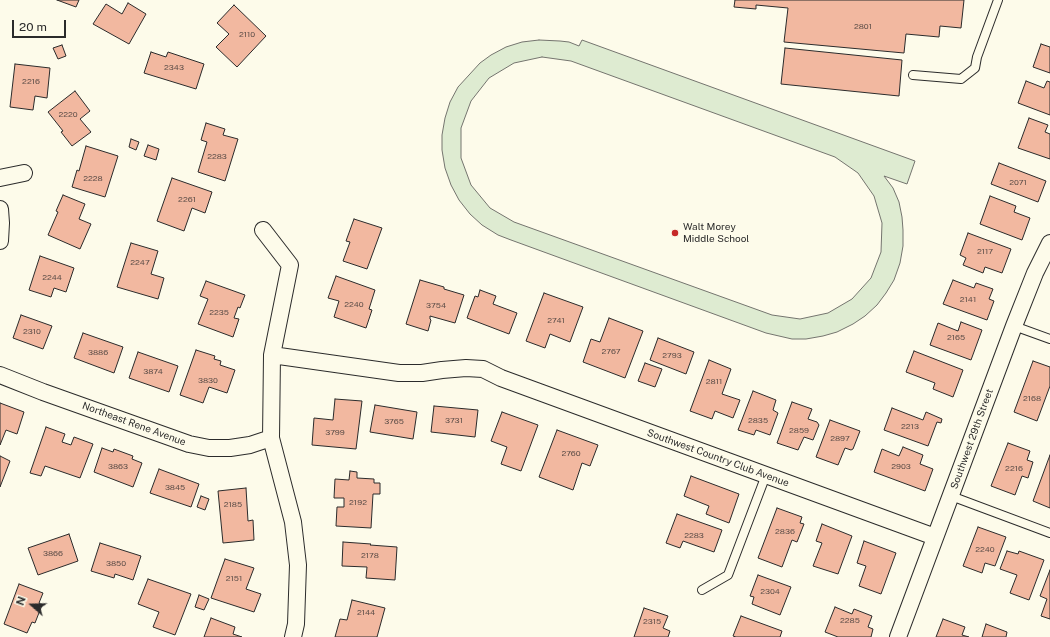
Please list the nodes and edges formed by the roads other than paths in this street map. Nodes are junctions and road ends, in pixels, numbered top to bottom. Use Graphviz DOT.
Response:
graph roads {
  1 [pos="998,0"];
  2 [pos="913,75"];
  3 [pos="24,173"];
  4 [pos="0,178"];
  5 [pos="0,209"];
  6 [pos="263,230"];
  7 [pos="0,241"];
  8 [pos="1050,243"];
  9 [pos="1014,326"];
  10 [pos="1050,339"];
  11 [pos="272,355"];
  12 [pos="0,375"];
  13 [pos="272,438"];
  14 [pos="766,475"];
  15 [pos="951,496"];
  16 [pos="1050,533"];
  17 [pos="936,537"];
  18 [pos="702,590"];
  19 [pos="293,637"];
  20 [pos="898,637"];
  1 -- 2 [label="lane"];
  3 -- 4 [label="street"];
  5 -- 7 [label="street"];
  6 -- 11 [label="street"];
  8 -- 9 [label="street, Southwest 29th Street"];
  9 -- 10 [label="lane"];
  9 -- 15 [label="street, Southwest 29th Street"];
  11 -- 13 [label="street"];
  11 -- 14 [label="street, Southwest Country Club Avenue"];
  12 -- 13 [label="street, Northeast Rene Avenue"];
  13 -- 19 [label="street"];
  14 -- 17 [label="street, Southwest Country Club Avenue"];
  14 -- 18 [label="lane"];
  15 -- 16 [label="lane"];
  15 -- 17 [label="street, Southwest 29th Street"];
  17 -- 20 [label="street, Southwest 29th Street"];
}
